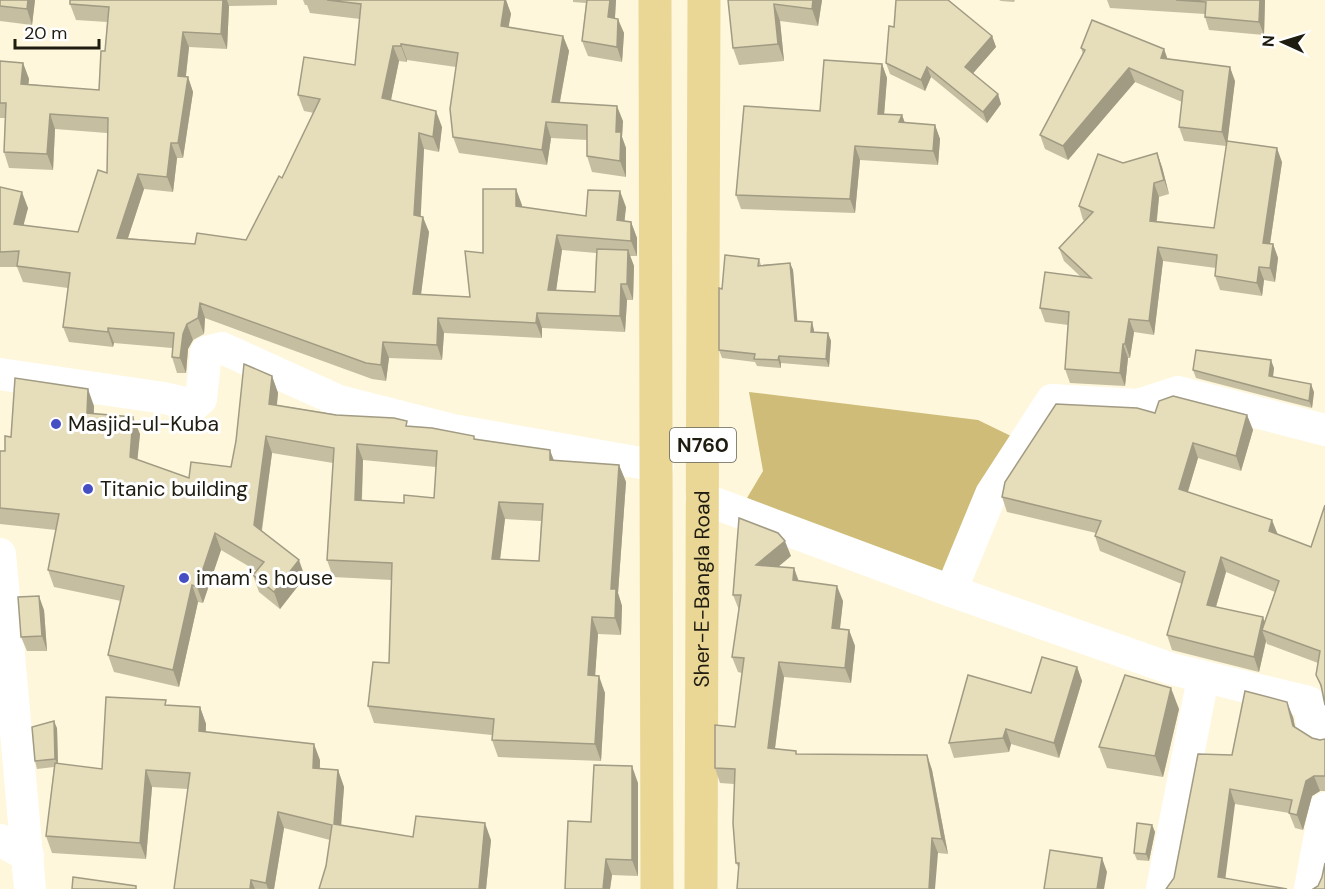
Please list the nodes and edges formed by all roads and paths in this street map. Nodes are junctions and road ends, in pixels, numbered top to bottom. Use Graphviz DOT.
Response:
graph roads {
  1 [pos="655,0"];
  2 [pos="704,0"];
  3 [pos="0,374"];
  4 [pos="1325,430"];
  5 [pos="658,466"];
  6 [pos="701,498"];
  7 [pos="0,554"];
  8 [pos="951,591"];
  9 [pos="1203,678"];
  10 [pos="1325,737"];
  11 [pos="1325,808"];
  12 [pos="0,840"];
  13 [pos="28,855"];
  14 [pos="30,889"];
  15 [pos="657,889"];
  16 [pos="701,889"];
  17 [pos="1162,889"];
  18 [pos="1310,889"];
  1 -- 5 [label="highway, N760"];
  2 -- 6 [label="highway, Sher-E-Bangla Road / N760"];
  3 -- 5 [label="street"];
  4 -- 8 [label="street"];
  5 -- 15 [label="highway, N760"];
  6 -- 8 [label="street"];
  6 -- 16 [label="highway, Sher-E-Bangla Road / N760"];
  7 -- 13 [label="street"];
  8 -- 9 [label="street"];
  9 -- 10 [label="street"];
  9 -- 17 [label="street"];
  11 -- 18 [label="street"];
  12 -- 13 [label="street"];
  13 -- 14 [label="street"];
}
